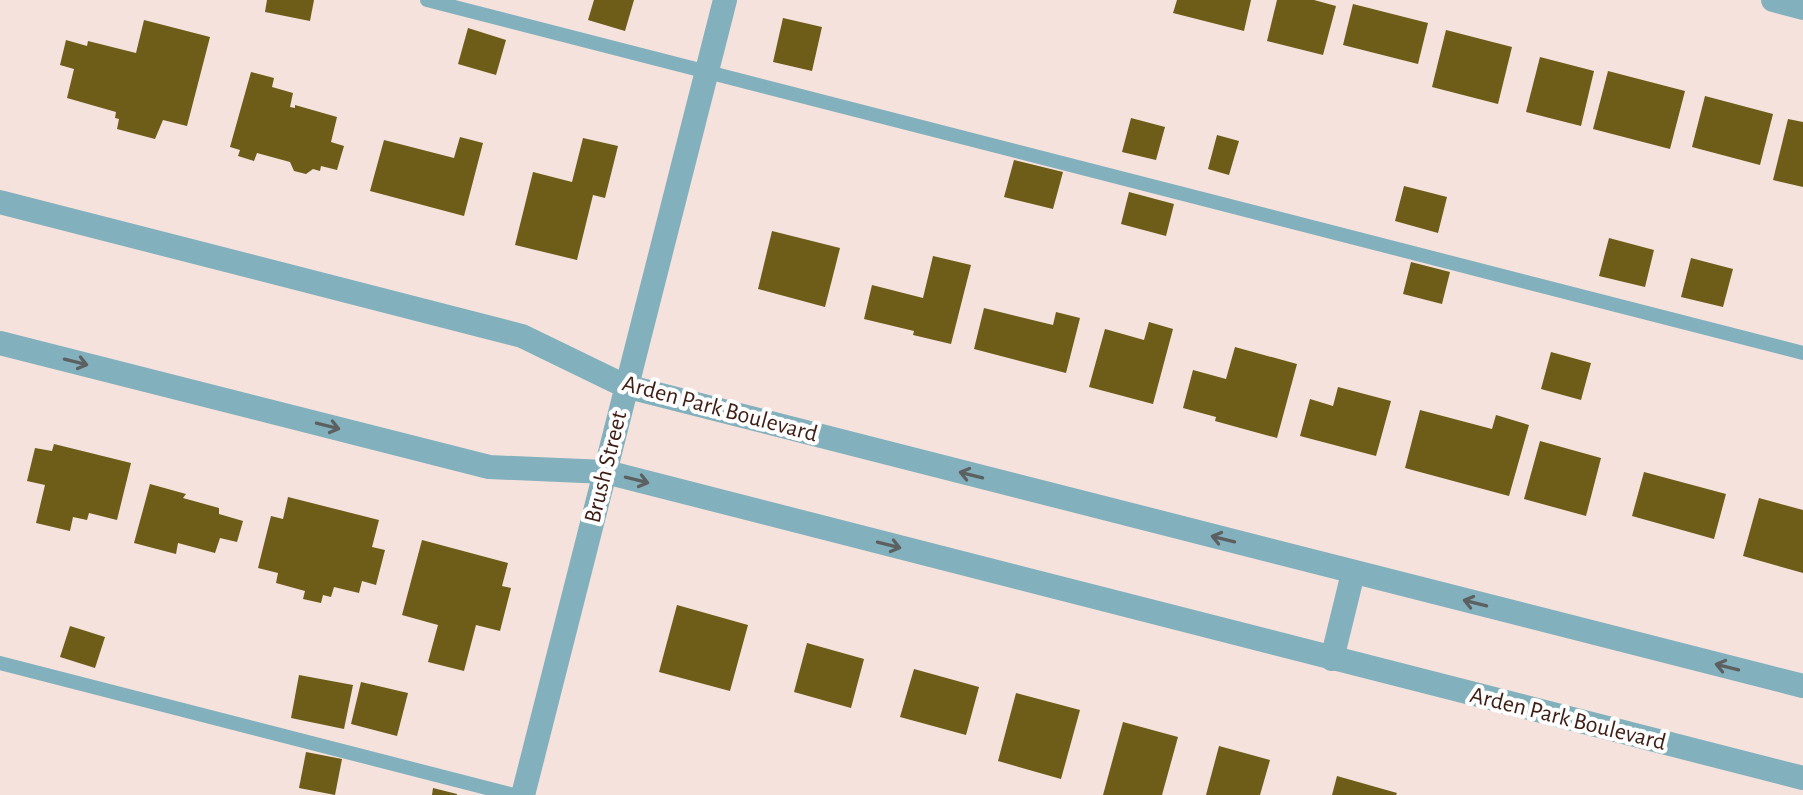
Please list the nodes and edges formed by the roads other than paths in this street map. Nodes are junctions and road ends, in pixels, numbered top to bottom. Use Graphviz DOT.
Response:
graph roads {
  1 [pos="427,0"];
  2 [pos="725,0"];
  3 [pos="1773,0"];
  4 [pos="1803,8"];
  5 [pos="706,72"];
  6 [pos="0,202"];
  7 [pos="0,343"];
  8 [pos="1803,353"];
  9 [pos="625,386"];
  10 [pos="606,472"];
  11 [pos="1353,573"];
  12 [pos="1332,659"];
  13 [pos="0,663"];
  14 [pos="1803,686"];
  15 [pos="1803,778"];
  16 [pos="514,795"];
  17 [pos="523,795"];
  1 -- 5 [label="lane"];
  2 -- 5 [label="street, Brush Street"];
  3 -- 4 [label="street"];
  5 -- 8 [label="lane"];
  5 -- 9 [label="street, Brush Street"];
  6 -- 9 [label="street, Arden Park Boulevard"];
  7 -- 10 [label="street, Arden Park Boulevard, one-way"];
  9 -- 10 [label="street, Brush Street"];
  11 -- 9 [label="street, Arden Park Boulevard, one-way"];
  10 -- 12 [label="street, Arden Park Boulevard, one-way"];
  10 -- 17 [label="street, Brush Street"];
  11 -- 12 [label="street"];
  14 -- 11 [label="street, Arden Park Boulevard, one-way"];
  12 -- 15 [label="street, Arden Park Boulevard"];
  13 -- 16 [label="lane"];
}
